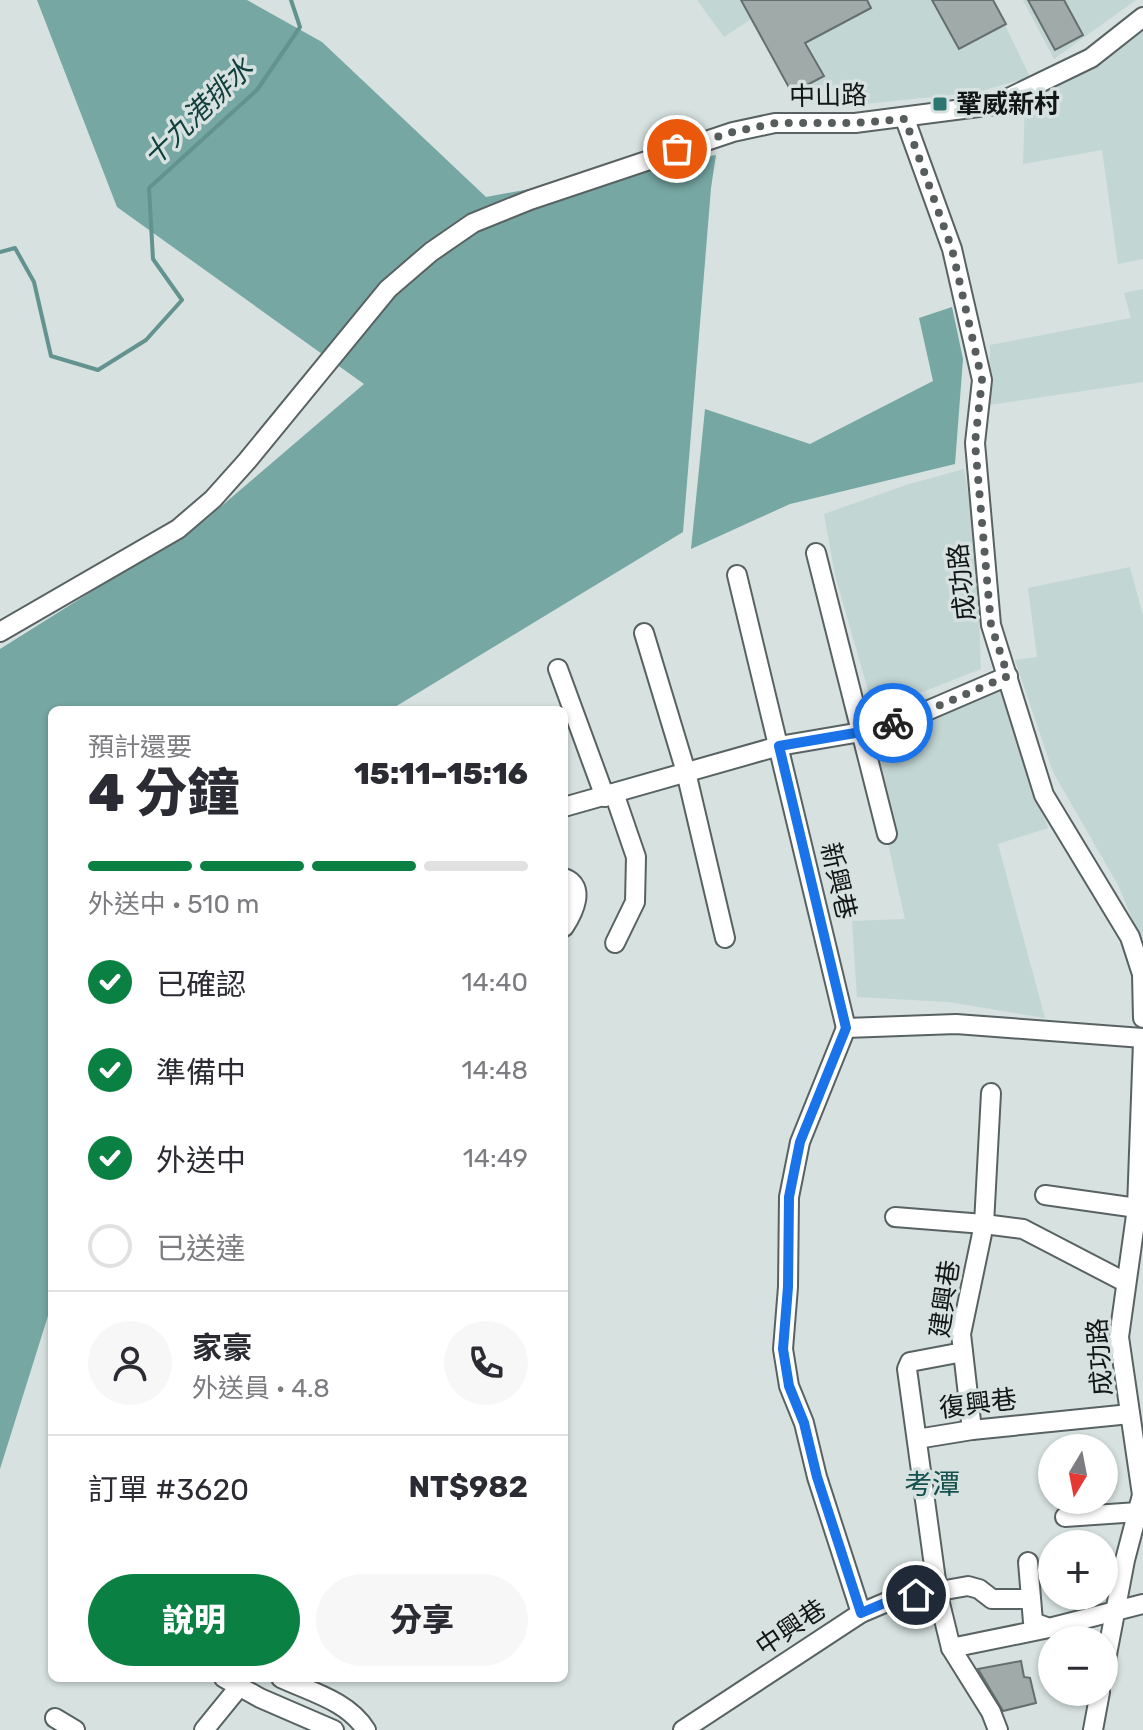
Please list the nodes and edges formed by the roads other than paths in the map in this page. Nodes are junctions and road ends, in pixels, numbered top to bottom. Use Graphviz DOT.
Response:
graph roads {
  1 [pos="1143,17"];
  2 [pos="905,119"];
  3 [pos="816,553"];
  4 [pos="737,575"];
  5 [pos="0,632"];
  6 [pos="644,633"];
  7 [pos="558,669"];
  8 [pos="1008,676"];
  9 [pos="861,732"];
  10 [pos="779,746"];
  11 [pos="686,772"];
  12 [pos="610,795"];
  13 [pos="568,806"];
  14 [pos="887,834"];
  15 [pos="568,879"];
  16 [pos="568,921"];
  17 [pos="725,938"];
  18 [pos="615,943"];
  19 [pos="1143,1018"];
  20 [pos="846,1028"];
  21 [pos="1143,1040"];
  22 [pos="1142,1084"];
  23 [pos="991,1093"];
  24 [pos="1045,1195"];
  25 [pos="1137,1208"];
  26 [pos="895,1217"];
  27 [pos="984,1224"];
  28 [pos="1125,1282"];
  29 [pos="963,1352"];
  30 [pos="1135,1420"];
  31 [pos="972,1430"];
  32 [pos="917,1439"];
  33 [pos="1138,1512"];
  34 [pos="1065,1517"];
  35 [pos="1028,1562"];
  36 [pos="937,1590"];
  37 [pos="1030,1599"];
  38 [pos="1143,1604"];
  39 [pos="1115,1612"];
  40 [pos="861,1613"];
  41 [pos="1044,1626"];
  42 [pos="1057,1626"];
  43 [pos="1112,1626"];
  44 [pos="1038,1630"];
  45 [pos="951,1648"];
  46 [pos="232,1682"];
  47 [pos="310,1685"];
  48 [pos="1097,1706"];
  49 [pos="55,1718"];
  50 [pos="75,1730"];
  51 [pos="204,1730"];
  52 [pos="334,1730"];
  53 [pos="366,1730"];
  54 [pos="683,1730"];
  55 [pos="998,1730"];
  56 [pos="1093,1730"];
  1 -- 2 [label="street, 中山路"];
  2 -- 5 [label="street, 中山路"];
  2 -- 8 [label="street, 成功路"];
  3 -- 9 [label="street"];
  4 -- 10 [label="street, 新興巷"];
  6 -- 11 [label="street"];
  7 -- 12 [label="street"];
  8 -- 9 [label="street"];
  8 -- 19 [label="street, 成功路"];
  9 -- 10 [label="street"];
  9 -- 14 [label="street"];
  10 -- 11 [label="street"];
  10 -- 20 [label="street, 新興巷"];
  11 -- 12 [label="street"];
  11 -- 17 [label="street"];
  12 -- 13 [label="street"];
  12 -- 18 [label="street"];
  15 -- 16 [label="street"];
  20 -- 21 [label="street"];
  20 -- 40 [label="street"];
  21 -- 22 [label="street, 成功路"];
  22 -- 25 [label="street, 成功路"];
  23 -- 27 [label="street, 建興巷"];
  24 -- 25 [label="street"];
  25 -- 28 [label="street, 成功路"];
  26 -- 27 [label="street, 建興巷"];
  27 -- 28 [label="street, 建興巷"];
  27 -- 29 [label="street, 建興巷"];
  28 -- 30 [label="street, 成功路"];
  29 -- 31 [label="street, 建興巷"];
  29 -- 32 [label="street, 復興巷"];
  30 -- 31 [label="street, 復興巷"];
  30 -- 33 [label="street, 成功路"];
  31 -- 32 [label="street, 復興巷"];
  32 -- 36 [label="street"];
  33 -- 34 [label="street"];
  33 -- 39 [label="street, 成功路"];
  35 -- 37 [label="street"];
  36 -- 37 [label="street, 中興巷"];
  36 -- 40 [label="street, 中興巷"];
  36 -- 45 [label="street"];
  37 -- 41 [label="street"];
  38 -- 39 [label="street"];
  39 -- 42 [label="street"];
  39 -- 43 [label="street, 成功路"];
  40 -- 54 [label="street, 中興巷"];
  44 -- 45 [label="street"];
  45 -- 55 [label="street"];
  46 -- 51 [label="street"];
  46 -- 52 [label="street"];
  47 -- 53 [label="street"];
  48 -- 56 [label="street"];
  49 -- 50 [label="street"];
}
